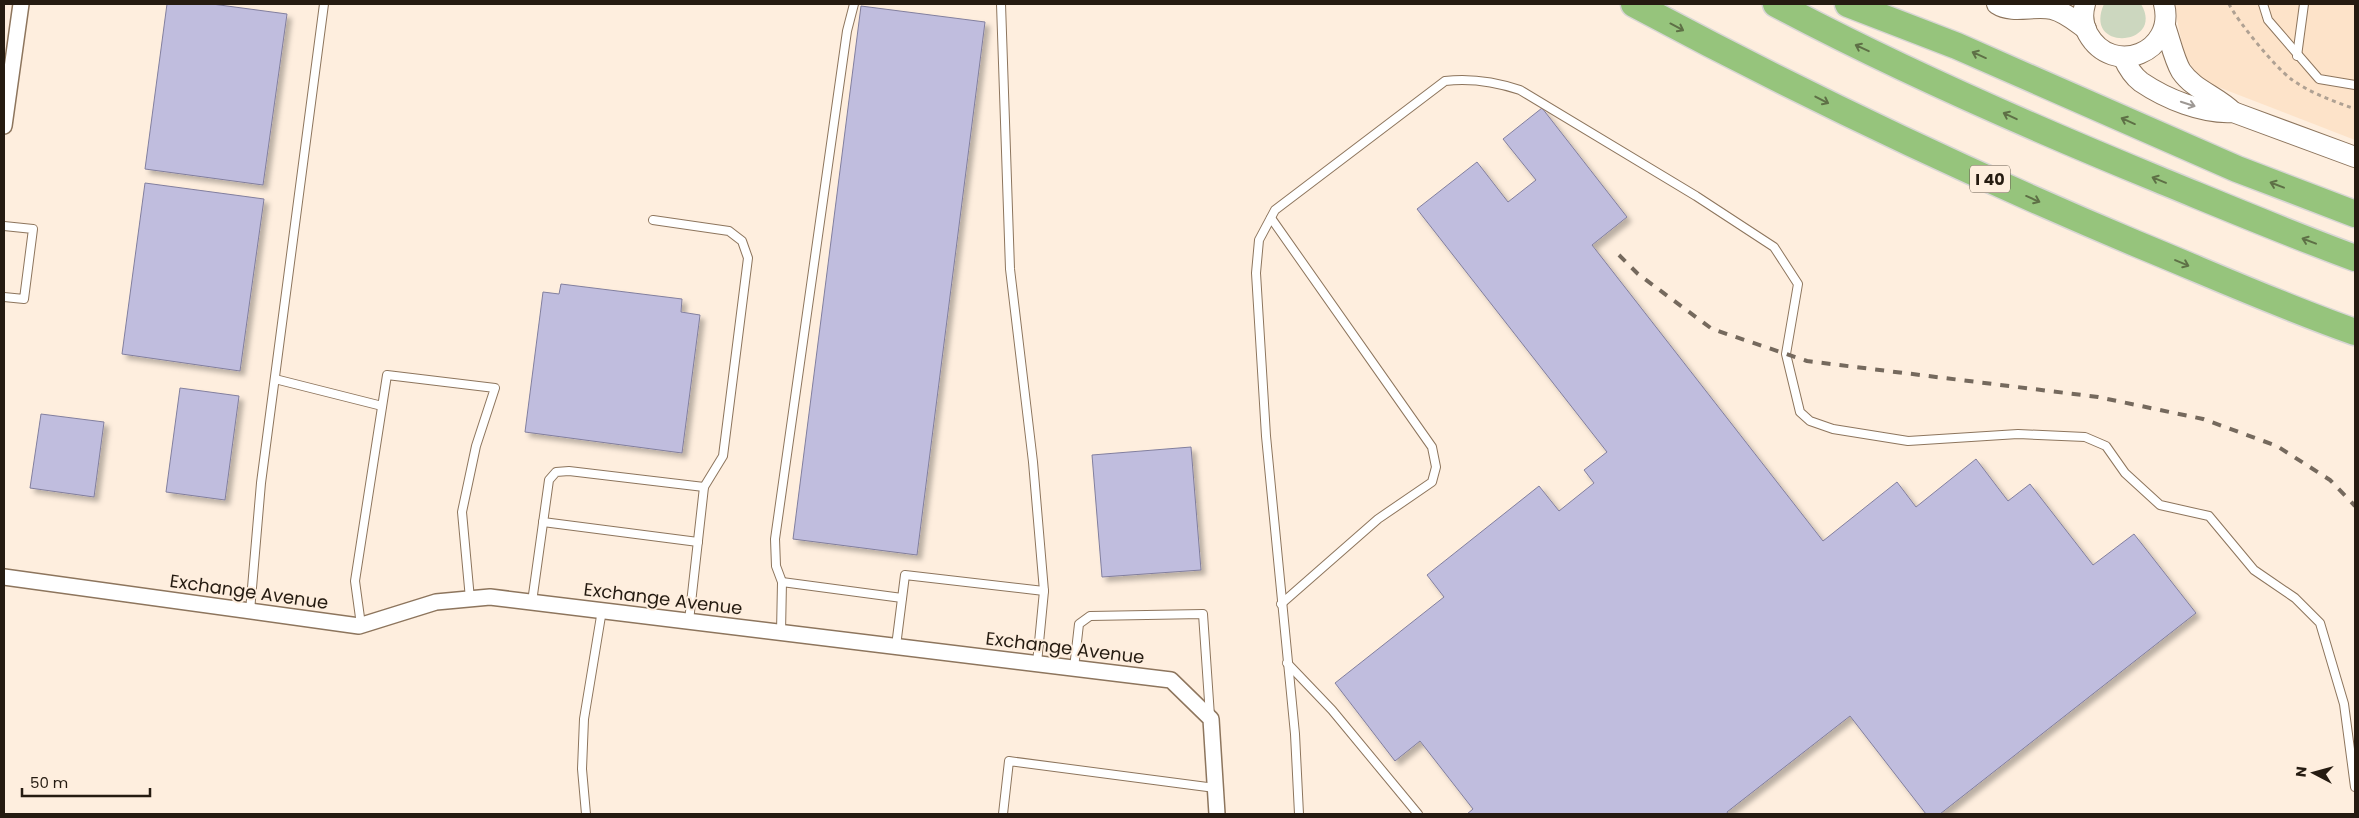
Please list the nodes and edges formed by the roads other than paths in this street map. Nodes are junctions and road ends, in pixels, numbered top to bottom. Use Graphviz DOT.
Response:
graph roads {
  1 [pos="21,4"];
  2 [pos="324,4"];
  3 [pos="854,4"];
  4 [pos="1001,4"];
  5 [pos="1634,4"];
  6 [pos="1776,4"];
  7 [pos="1848,4"];
  8 [pos="1997,4"];
  9 [pos="2085,4"];
  10 [pos="2165,4"];
  11 [pos="2263,4"];
  12 [pos="2304,4"];
  13 [pos="2165,26"];
  14 [pos="2086,29"];
  15 [pos="2297,56"];
  16 [pos="2122,57"];
  17 [pos="2355,85"];
  18 [pos="2233,112"];
  19 [pos="4,126"];
  20 [pos="2355,157"];
  21 [pos="2355,214"];
  22 [pos="1271,218"];
  23 [pos="653,220"];
  24 [pos="4,226"];
  25 [pos="2355,258"];
  26 [pos="4,297"];
  27 [pos="2355,332"];
  28 [pos="274,379"];
  29 [pos="382,406"];
  30 [pos="704,487"];
  31 [pos="543,522"];
  32 [pos="698,542"];
  33 [pos="4,577"];
  34 [pos="782,582"];
  35 [pos="1044,591"];
  36 [pos="902,598"];
  37 [pos="470,599"];
  38 [pos="532,602"];
  39 [pos="1281,604"];
  40 [pos="602,610"];
  41 [pos="250,611"];
  42 [pos="689,621"];
  43 [pos="361,625"];
  44 [pos="781,632"];
  45 [pos="896,646"];
  46 [pos="1036,663"];
  47 [pos="1287,663"];
  48 [pos="1074,668"];
  49 [pos="1210,719"];
  50 [pos="2355,787"];
  51 [pos="1215,788"];
  52 [pos="586,814"];
  53 [pos="1003,814"];
  54 [pos="1217,814"];
  55 [pos="1299,814"];
  56 [pos="1418,814"];
  1 -- 19 [label="street"];
  2 -- 28 [label="lane"];
  3 -- 34 [label="lane"];
  4 -- 35 [label="lane"];
  5 -- 27 [label="highway, I 40, one-way"];
  25 -- 6 [label="highway, one-way"];
  21 -- 7 [label="highway, one-way"];
  8 -- 14 [label="main road"];
  9 -- 14 [label="main road"];
  10 -- 13 [label="main road"];
  11 -- 15 [label="lane"];
  12 -- 15 [label="lane"];
  13 -- 16 [label="main road"];
  13 -- 18 [label="main road"];
  14 -- 16 [label="main road"];
  15 -- 17 [label="lane"];
  16 -- 18 [label="main road, one-way"];
  18 -- 20 [label="main road"];
  22 -- 39 [label="lane"];
  22 -- 39 [label="lane"];
  22 -- 50 [label="lane"];
  23 -- 30 [label="lane"];
  24 -- 26 [label="lane"];
  28 -- 29 [label="lane"];
  28 -- 41 [label="lane"];
  29 -- 37 [label="lane"];
  29 -- 43 [label="lane"];
  30 -- 31 [label="lane"];
  30 -- 32 [label="lane"];
  31 -- 32 [label="lane"];
  31 -- 38 [label="lane"];
  32 -- 42 [label="lane"];
  33 -- 41 [label="street, Exchange Avenue"];
  34 -- 36 [label="lane"];
  34 -- 44 [label="lane"];
  35 -- 36 [label="lane"];
  35 -- 46 [label="lane"];
  36 -- 45 [label="lane"];
  37 -- 38 [label="street, Exchange Avenue"];
  37 -- 43 [label="street, Exchange Avenue"];
  38 -- 40 [label="street, Exchange Avenue"];
  39 -- 47 [label="lane"];
  40 -- 42 [label="street, Exchange Avenue"];
  40 -- 52 [label="lane"];
  41 -- 43 [label="street, Exchange Avenue"];
  42 -- 44 [label="street, Exchange Avenue"];
  44 -- 45 [label="street, Exchange Avenue"];
  45 -- 46 [label="street, Exchange Avenue"];
  46 -- 48 [label="street, Exchange Avenue"];
  47 -- 55 [label="lane"];
  47 -- 56 [label="lane"];
  48 -- 49 [label="street, Exchange Avenue"];
  48 -- 49 [label="lane"];
  49 -- 51 [label="street"];
  51 -- 53 [label="lane"];
  51 -- 54 [label="street"];
}
